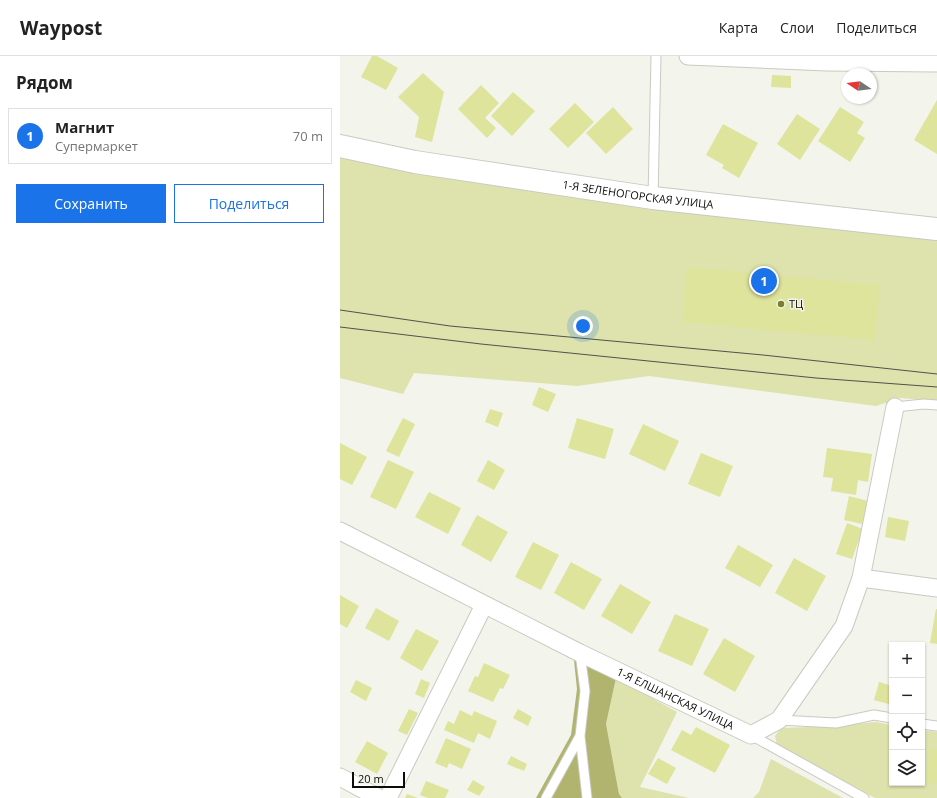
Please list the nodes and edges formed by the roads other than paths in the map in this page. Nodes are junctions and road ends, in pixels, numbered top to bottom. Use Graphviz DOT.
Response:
graph roads {
  1 [pos="656,56"];
  2 [pos="688,56"];
  3 [pos="937,63"];
  4 [pos="340,146"];
  5 [pos="653,198"];
  6 [pos="937,229"];
  7 [pos="937,405"];
  8 [pos="895,407"];
  9 [pos="340,531"];
  10 [pos="861,578"];
  11 [pos="937,588"];
  12 [pos="484,605"];
  13 [pos="580,653"];
  14 [pos="889,718"];
  15 [pos="779,720"];
  16 [pos="925,724"];
  17 [pos="937,726"];
  18 [pos="751,735"];
  19 [pos="580,736"];
  20 [pos="340,777"];
  21 [pos="378,798"];
  22 [pos="388,798"];
  23 [pos="546,798"];
  24 [pos="587,798"];
  25 [pos="864,798"];
  1 -- 5 [label="lane"];
  2 -- 3 [label="street"];
  4 -- 5 [label="main road, 1-Я ЗЕЛЕНОГОРСКАЯ УЛИЦА"];
  5 -- 6 [label="main road, 1-Я ЗЕЛЕНОГОРСКАЯ УЛИЦА"];
  7 -- 8 [label="lane"];
  8 -- 10 [label="street"];
  9 -- 12 [label="street, 1-Я ЕЛШАНСКАЯ УЛИЦА"];
  10 -- 11 [label="street"];
  10 -- 15 [label="street"];
  12 -- 13 [label="street, 1-Я ЕЛШАНСКАЯ УЛИЦА"];
  12 -- 22 [label="street"];
  13 -- 18 [label="street, 1-Я ЕЛШАНСКАЯ УЛИЦА"];
  13 -- 19 [label="lane"];
  14 -- 15 [label="lane"];
  15 -- 18 [label="street"];
  16 -- 17 [label="lane"];
  18 -- 25 [label="lane, 1-Я ЕЛШАНСКАЯ УЛИЦА"];
  19 -- 23 [label="lane"];
  19 -- 24 [label="lane"];
  20 -- 21 [label="street"];
}
